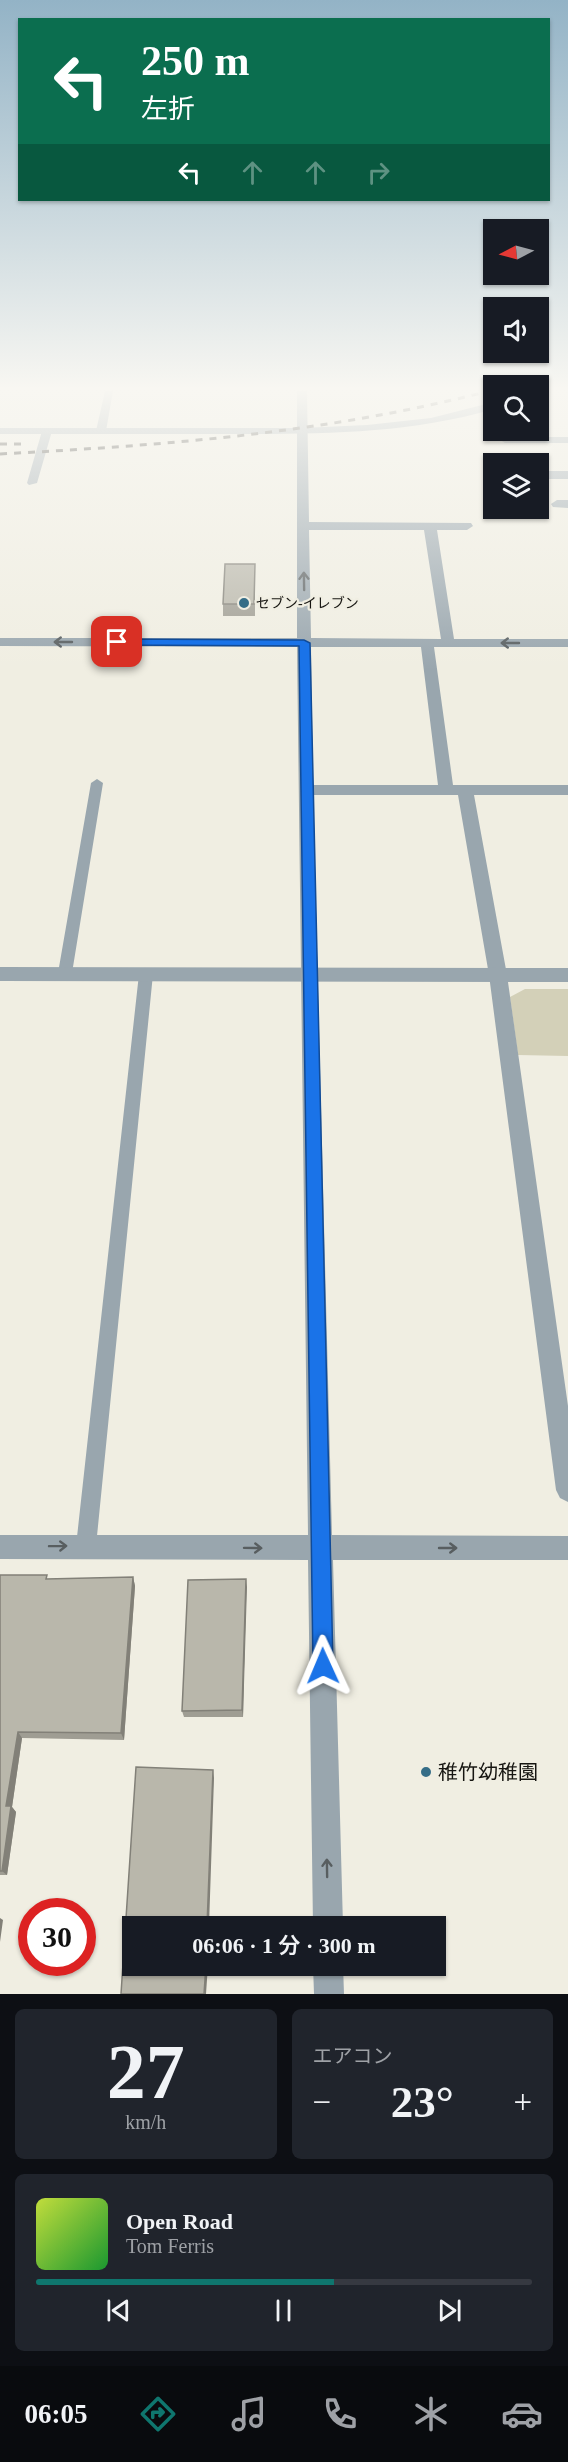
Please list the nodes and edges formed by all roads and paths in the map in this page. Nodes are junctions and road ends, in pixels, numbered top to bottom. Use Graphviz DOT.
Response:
graph roads {
  1 [pos="303,484"];
  2 [pos="303,526"];
  3 [pos="430,526"];
  4 [pos="467,526"];
  5 [pos="0,642"];
  6 [pos="448,642"];
  7 [pos="304,643"];
  8 [pos="427,643"];
  9 [pos="568,643"];
  10 [pos="97,783"];
  11 [pos="305,790"];
  12 [pos="446,790"];
  13 [pos="465,790"];
  14 [pos="568,790"];
  15 [pos="0,974"];
  16 [pos="65,974"];
  17 [pos="146,974"];
  18 [pos="310,975"];
  19 [pos="498,975"];
  20 [pos="568,975"];
  21 [pos="568,1490"];
  22 [pos="86,1546"];
  23 [pos="0,1547"];
  24 [pos="321,1548"];
  25 [pos="568,1548"];
  26 [pos="328,1916"];
  27 [pos="328,1976"];
  28 [pos="329,1994"];
  1 -- 2 [label="street"];
  2 -- 3 [label="street"];
  7 -- 2 [label="street, one-way"];
  3 -- 4 [label="street"];
  3 -- 6 [label="street"];
  7 -- 5 [label="street, one-way"];
  6 -- 8 [label="street"];
  9 -- 6 [label="street, one-way"];
  7 -- 8 [label="street"];
  7 -- 11 [label="street"];
  8 -- 12 [label="street"];
  10 -- 16 [label="lane"];
  11 -- 12 [label="street"];
  11 -- 18 [label="street"];
  12 -- 13 [label="street"];
  13 -- 14 [label="street"];
  13 -- 19 [label="street"];
  15 -- 16 [label="street"];
  16 -- 17 [label="street"];
  17 -- 18 [label="street"];
  17 -- 22 [label="lane"];
  18 -- 19 [label="street"];
  18 -- 24 [label="street"];
  19 -- 20 [label="street"];
  19 -- 21 [label="street"];
  23 -- 22 [label="street, one-way"];
  22 -- 24 [label="street, one-way"];
  24 -- 25 [label="street, one-way"];
  26 -- 24 [label="street, one-way"];
  27 -- 28 [label="street"];
}
